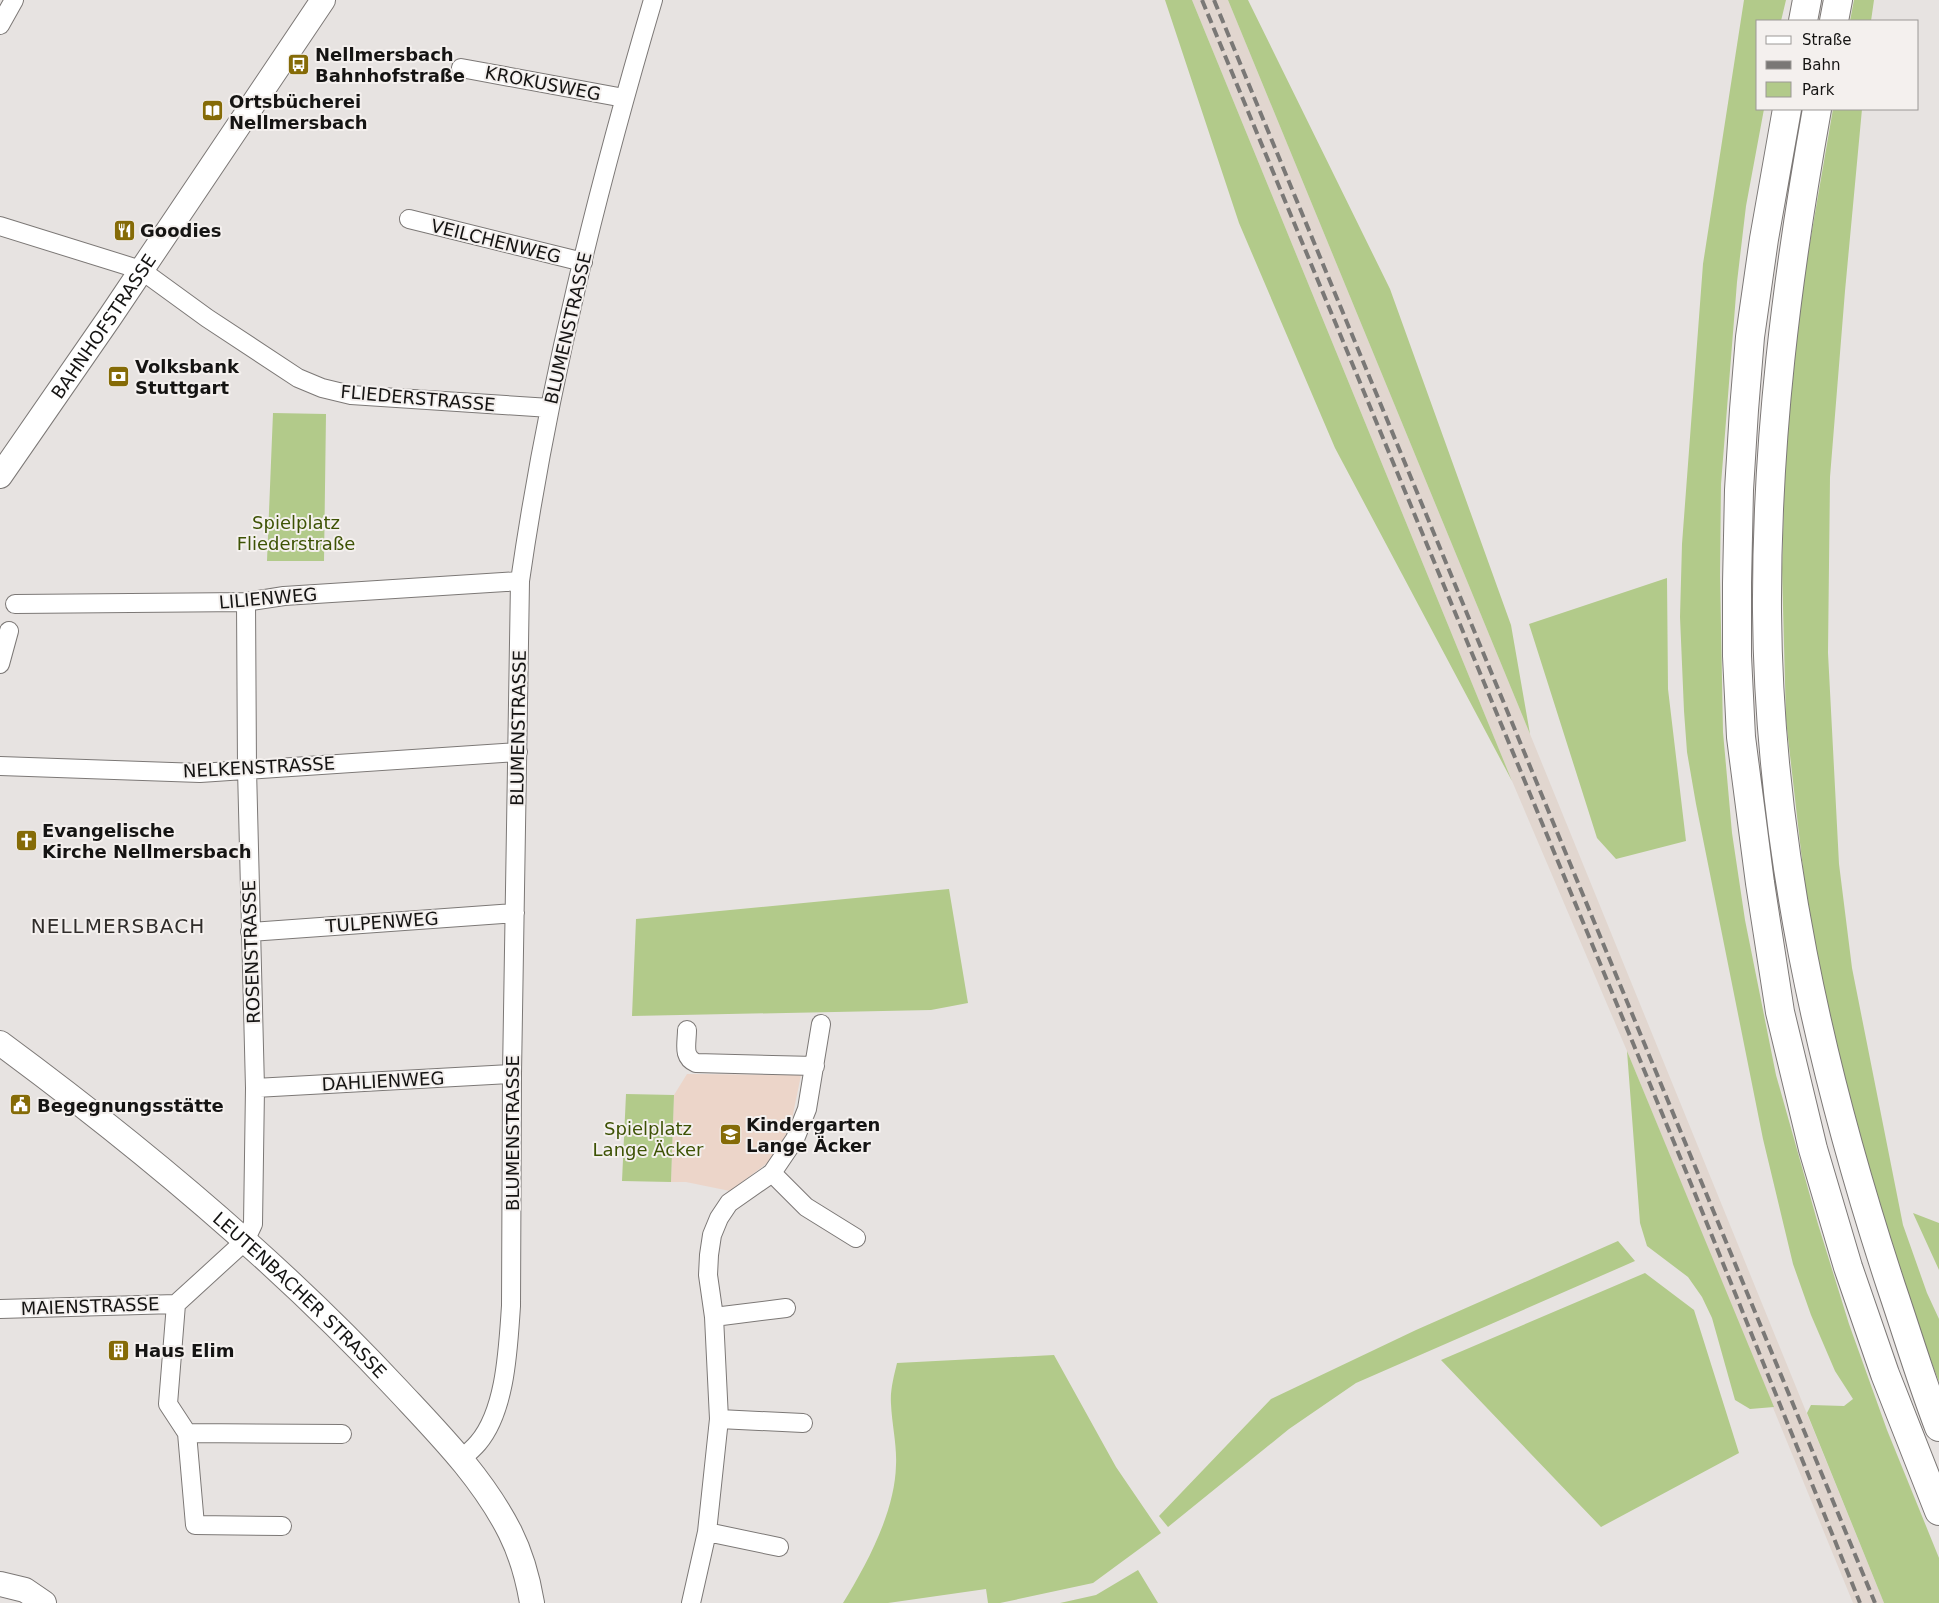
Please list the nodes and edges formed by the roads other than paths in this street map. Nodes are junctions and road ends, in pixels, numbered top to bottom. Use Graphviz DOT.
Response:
graph roads {
  1 [pos="14,0"];
  2 [pos="323,0"];
  3 [pos="653,0"];
  4 [pos="1808,0"];
  5 [pos="1838,0"];
  6 [pos="1804,20"];
  7 [pos="1834,20"];
  8 [pos="0,24"];
  9 [pos="461,68"];
  10 [pos="624,98"];
  11 [pos="1787,110"];
  12 [pos="1817,110"];
  13 [pos="409,219"];
  14 [pos="0,226"];
  15 [pos="583,262"];
  16 [pos="141,270"];
  17 [pos="550,408"];
  18 [pos="0,476"];
  19 [pos="520,582"];
  20 [pos="246,602"];
  21 [pos="15,604"];
  22 [pos="9,631"];
  23 [pos="0,664"];
  24 [pos="518,752"];
  25 [pos="0,766"];
  26 [pos="246,769"];
  27 [pos="515,913"];
  28 [pos="250,932"];
  29 [pos="821,1024"];
  30 [pos="687,1030"];
  31 [pos="0,1043"];
  32 [pos="815,1066"];
  33 [pos="512,1074"];
  34 [pos="255,1088"];
  35 [pos="772,1173"];
  36 [pos="856,1238"];
  37 [pos="246,1241"];
  38 [pos="176,1304"];
  39 [pos="786,1308"];
  40 [pos="0,1309"];
  41 [pos="714,1317"];
  42 [pos="720,1418"];
  43 [pos="803,1423"];
  44 [pos="1939,1427"];
  45 [pos="187,1433"];
  46 [pos="342,1434"];
  47 [pos="461,1459"];
  48 [pos="1939,1512"];
  49 [pos="282,1526"];
  50 [pos="707,1532"];
  51 [pos="779,1547"];
  52 [pos="0,1584"];
  53 [pos="44,1603"];
  54 [pos="532,1603"];
  55 [pos="691,1603"];
  1 -- 8 [label="street"];
  2 -- 16 [label="street, BAHNHOFSTRASSE"];
  3 -- 10 [label="street, BLUMENSTRASSE"];
  4 -- 6 [label="highway"];
  5 -- 7 [label="highway"];
  9 -- 10 [label="street, KROKUSWEG"];
  10 -- 15 [label="street, BLUMENSTRASSE"];
  11 -- 48 [label="highway"];
  12 -- 44 [label="highway"];
  13 -- 15 [label="street, VEILCHENWEG"];
  14 -- 16 [label="street, FLIEDERSTRASSE"];
  15 -- 17 [label="street, BLUMENSTRASSE"];
  16 -- 17 [label="street, FLIEDERSTRASSE"];
  16 -- 18 [label="street, BAHNHOFSTRASSE"];
  17 -- 19 [label="street, BLUMENSTRASSE"];
  19 -- 20 [label="street, LILIENWEG"];
  19 -- 24 [label="street, BLUMENSTRASSE"];
  20 -- 21 [label="street, LILIENWEG"];
  20 -- 26 [label="street, ROSENSTRASSE"];
  22 -- 23 [label="street"];
  24 -- 26 [label="street, NELKENSTRASSE"];
  24 -- 27 [label="street, BLUMENSTRASSE"];
  25 -- 26 [label="street, NELKENSTRASSE"];
  26 -- 28 [label="street, ROSENSTRASSE"];
  27 -- 28 [label="street, TULPENWEG"];
  27 -- 33 [label="street, BLUMENSTRASSE"];
  28 -- 34 [label="street, ROSENSTRASSE"];
  29 -- 32 [label="street"];
  30 -- 32 [label="street"];
  31 -- 37 [label="street, LEUTENBACHER STRASSE"];
  32 -- 35 [label="street"];
  33 -- 34 [label="street, DAHLIENWEG"];
  33 -- 47 [label="street, BLUMENSTRASSE"];
  34 -- 37 [label="street, ROSENSTRASSE"];
  35 -- 36 [label="street"];
  35 -- 41 [label="street"];
  37 -- 38 [label="street, MAIENSTRASSE"];
  37 -- 47 [label="street, LEUTENBACHER STRASSE"];
  38 -- 40 [label="street, MAIENSTRASSE"];
  38 -- 45 [label="street"];
  39 -- 41 [label="street"];
  41 -- 42 [label="street"];
  42 -- 43 [label="street"];
  42 -- 50 [label="street"];
  45 -- 46 [label="street"];
  45 -- 49 [label="street"];
  47 -- 54 [label="street, LEUTENBACHER STRASSE"];
  50 -- 51 [label="street"];
  50 -- 55 [label="street"];
  52 -- 53 [label="street"];
}
